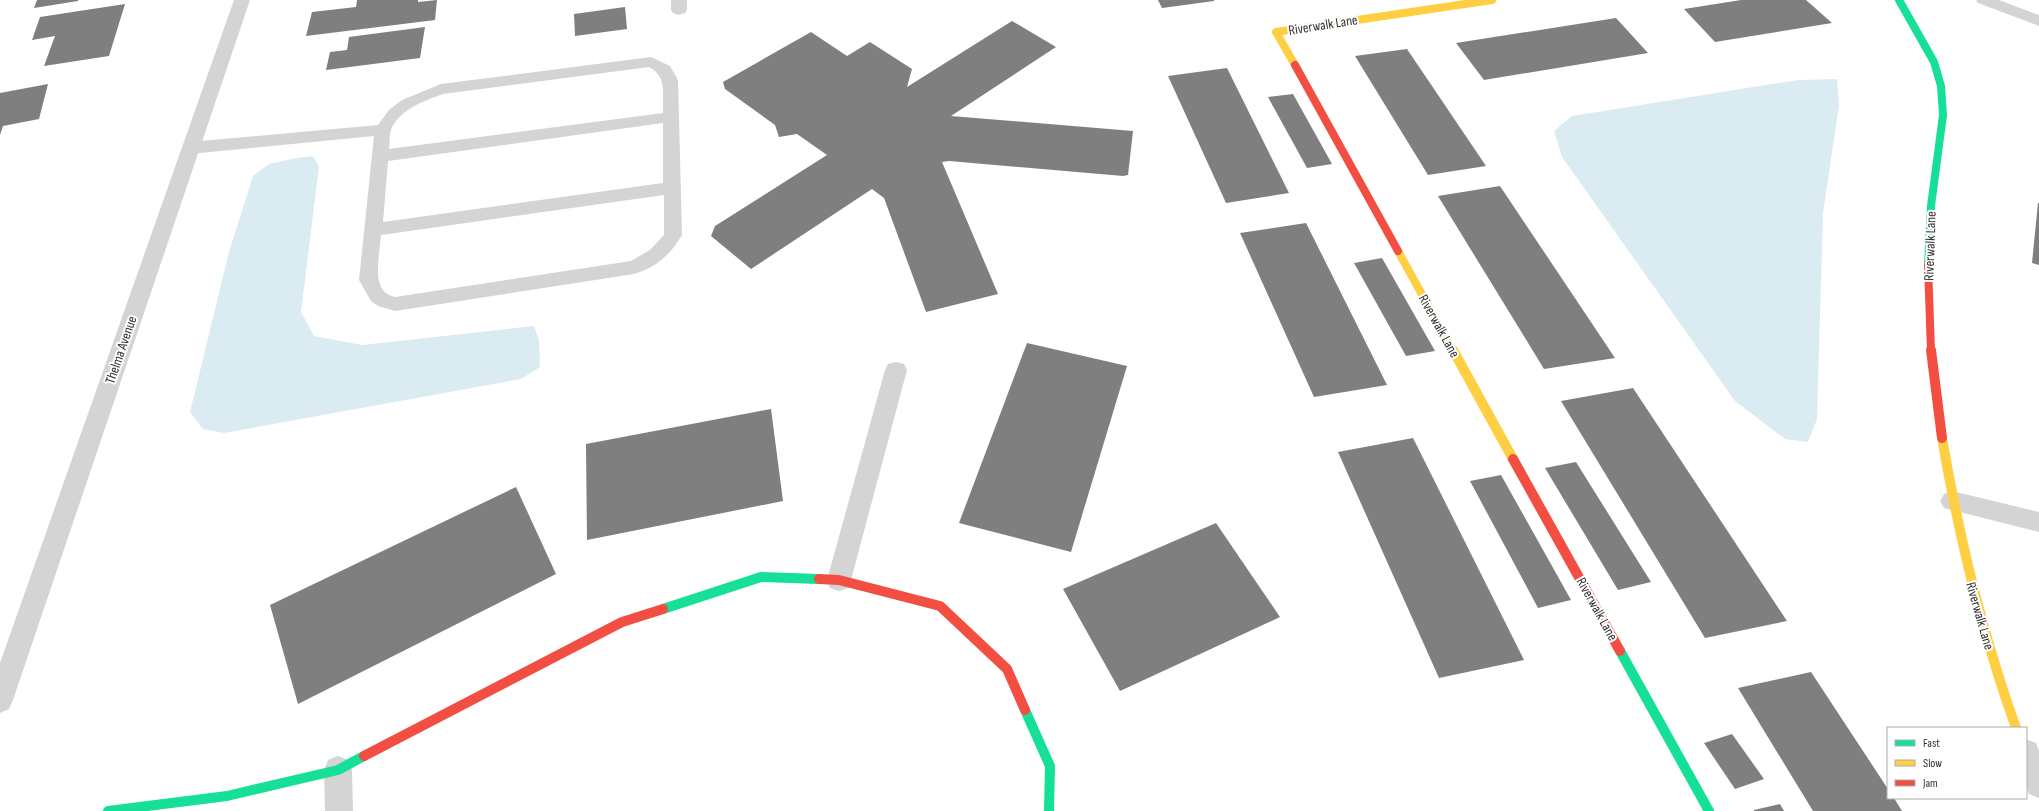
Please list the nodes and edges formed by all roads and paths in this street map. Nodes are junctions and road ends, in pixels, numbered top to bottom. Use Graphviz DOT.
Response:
graph roads {
  1 [pos="242,0"];
  2 [pos="1492,0"];
  3 [pos="1899,0"];
  4 [pos="1984,0"];
  5 [pos="2039,21"];
  6 [pos="671,117"];
  7 [pos="383,130"];
  8 [pos="190,148"];
  9 [pos="380,156"];
  10 [pos="672,188"];
  11 [pos="373,230"];
  12 [pos="896,370"];
  13 [pos="1952,501"];
  14 [pos="2039,522"];
  15 [pos="839,580"];
  16 [pos="0,700"];
  17 [pos="2016,727"];
  18 [pos="2027,754"];
  19 [pos="338,770"];
  20 [pos="2039,784"];
  21 [pos="108,811"];
  22 [pos="339,811"];
  23 [pos="1049,811"];
  24 [pos="1709,811"];
  1 -- 8 [label="street, Thelma Avenue"];
  2 -- 24 [label="street, Riverwalk Lane"];
  3 -- 13 [label="street, Riverwalk Lane"];
  4 -- 5 [label="street"];
  6 -- 7 [label="lane"];
  6 -- 9 [label="lane"];
  6 -- 10 [label="lane"];
  7 -- 8 [label="lane"];
  7 -- 9 [label="lane"];
  8 -- 16 [label="street, Thelma Avenue"];
  9 -- 11 [label="lane"];
  10 -- 11 [label="lane"];
  10 -- 11 [label="lane"];
  12 -- 15 [label="street"];
  13 -- 14 [label="street"];
  13 -- 17 [label="street, Riverwalk Lane"];
  15 -- 19 [label="street"];
  15 -- 23 [label="street"];
  18 -- 20 [label="street"];
  19 -- 21 [label="street"];
  19 -- 22 [label="street"];
}
